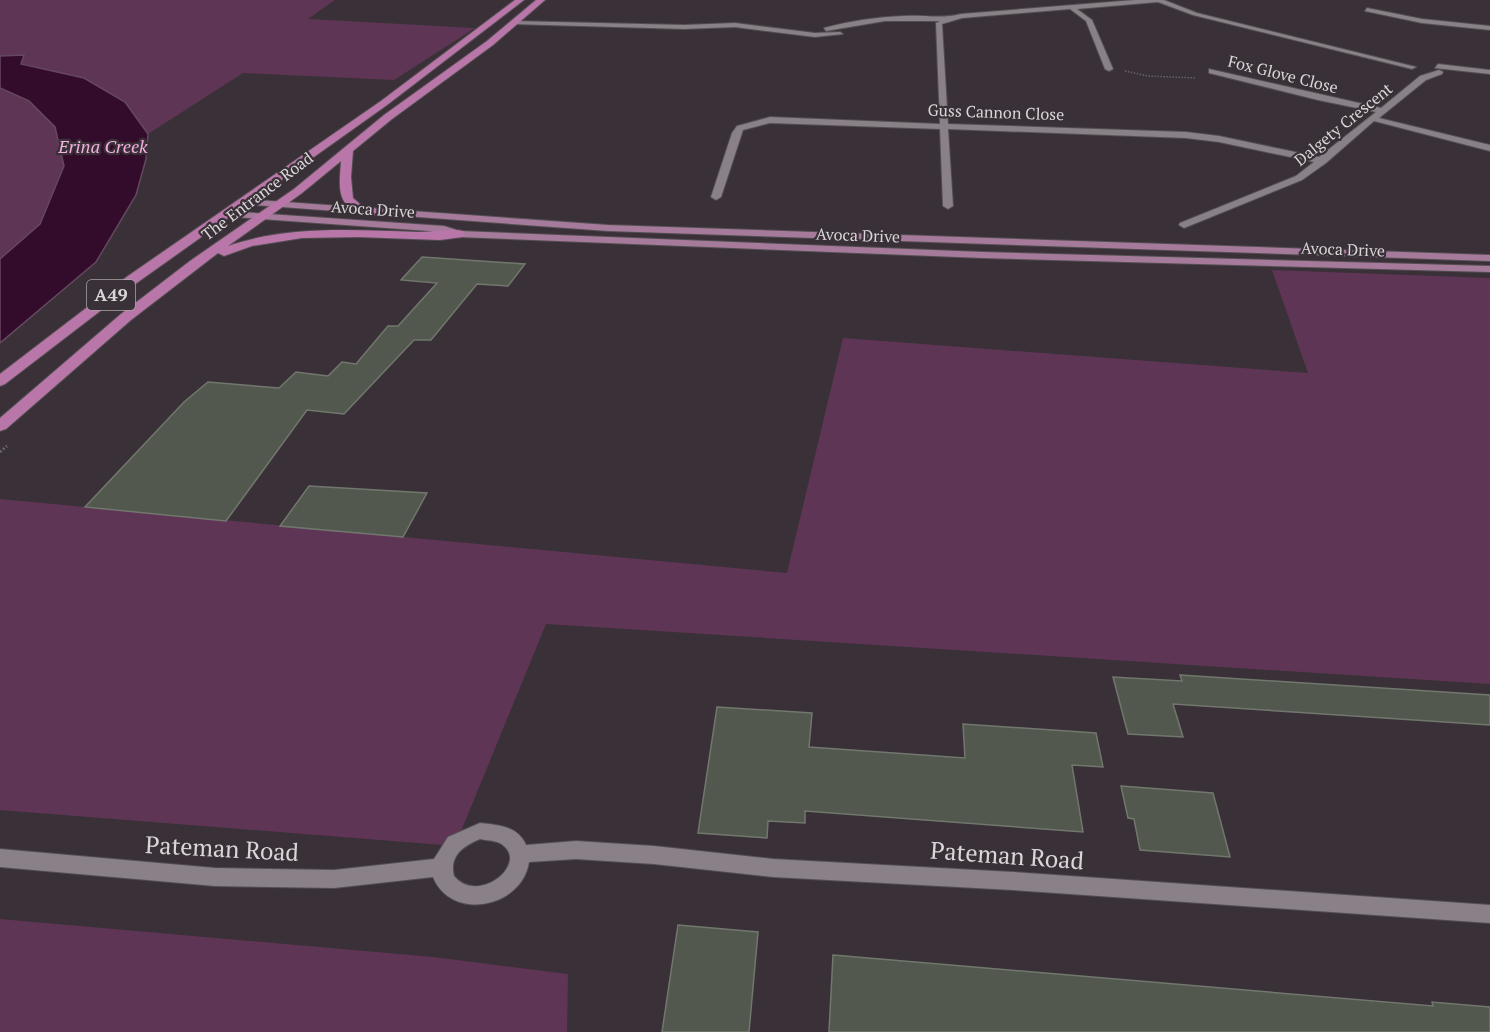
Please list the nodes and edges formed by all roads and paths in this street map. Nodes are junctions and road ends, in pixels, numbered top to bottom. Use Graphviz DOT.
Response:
graph roads {
  1 [pos="520,0"];
  2 [pos="541,0"];
  3 [pos="1158,0"];
  4 [pos="1072,8"];
  5 [pos="1367,10"];
  6 [pos="945,19"];
  7 [pos="514,23"];
  8 [pos="1490,28"];
  9 [pos="807,34"];
  10 [pos="840,34"];
  11 [pos="1429,64"];
  12 [pos="1416,66"];
  13 [pos="1109,69"];
  14 [pos="1440,69"];
  15 [pos="1212,71"];
  16 [pos="1136,73"];
  17 [pos="1418,82"];
  18 [pos="1383,111"];
  19 [pos="1375,119"];
  20 [pos="945,125"];
  21 [pos="348,148"];
  22 [pos="1490,148"];
  23 [pos="1323,161"];
  24 [pos="716,196"];
  25 [pos="243,202"];
  26 [pos="278,205"];
  27 [pos="948,206"];
  28 [pos="372,212"];
  29 [pos="225,214"];
  30 [pos="261,217"];
  31 [pos="1184,225"];
  32 [pos="459,234"];
  33 [pos="1490,258"];
  34 [pos="195,264"];
  35 [pos="1490,269"];
  36 [pos="0,381"];
  37 [pos="0,426"];
  38 [pos="521,854"];
  39 [pos="0,858"];
  40 [pos="441,867"];
  41 [pos="1490,914"];
  1 -- 25 [label="highway, The Entrance Road / A49"];
  2 -- 7 [label="highway, The Entrance Road / A49"];
  3 -- 4 [label="street"];
  3 -- 12 [label="street"];
  4 -- 6 [label="street"];
  4 -- 13 [label="street"];
  5 -- 8 [label="street"];
  6 -- 9 [label="street"];
  6 -- 20 [label="street"];
  7 -- 9 [label="street"];
  7 -- 21 [label="highway, The Entrance Road / A49"];
  9 -- 10 [label="street"];
  11 -- 14 [label="street"];
  12 -- 14 [label="street"];
  12 -- 17 [label="street, Dalgety Crescent"];
  14 -- 14 [label="street, Dalgety Crescent"];
  14 -- 17 [label="street, Dalgety Crescent"];
  15 -- 16 [label="path"];
  15 -- 18 [label="street, Fox Glove Close"];
  17 -- 18 [label="street, Dalgety Crescent"];
  18 -- 19 [label="street, Dalgety Crescent"];
  19 -- 22 [label="street"];
  19 -- 23 [label="street, Dalgety Crescent"];
  20 -- 23 [label="street, Guss Cannon Close"];
  20 -- 24 [label="street, Guss Cannon Close"];
  20 -- 27 [label="street"];
  21 -- 26 [label="highway, The Entrance Road / A49"];
  21 -- 28 [label="highway"];
  23 -- 31 [label="street, Dalgety Crescent"];
  25 -- 26 [label="main road, Avoca Drive"];
  25 -- 29 [label="highway, The Entrance Road / A49"];
  26 -- 28 [label="main road, Avoca Drive"];
  26 -- 30 [label="highway, The Entrance Road / A49"];
  28 -- 33 [label="main road, Avoca Drive"];
  29 -- 30 [label="main road, Avoca Drive"];
  29 -- 36 [label="highway, The Entrance Road / A49"];
  30 -- 32 [label="main road, Avoca Drive"];
  30 -- 34 [label="highway, The Entrance Road / A49"];
  32 -- 34 [label="highway"];
  32 -- 35 [label="main road, Avoca Drive"];
  34 -- 37 [label="highway, The Entrance Road / A49"];
  38 -- 40 [label="street"];
  38 -- 40 [label="street"];
  38 -- 41 [label="street, Pateman Road"];
  39 -- 40 [label="street, Pateman Road"];
}
